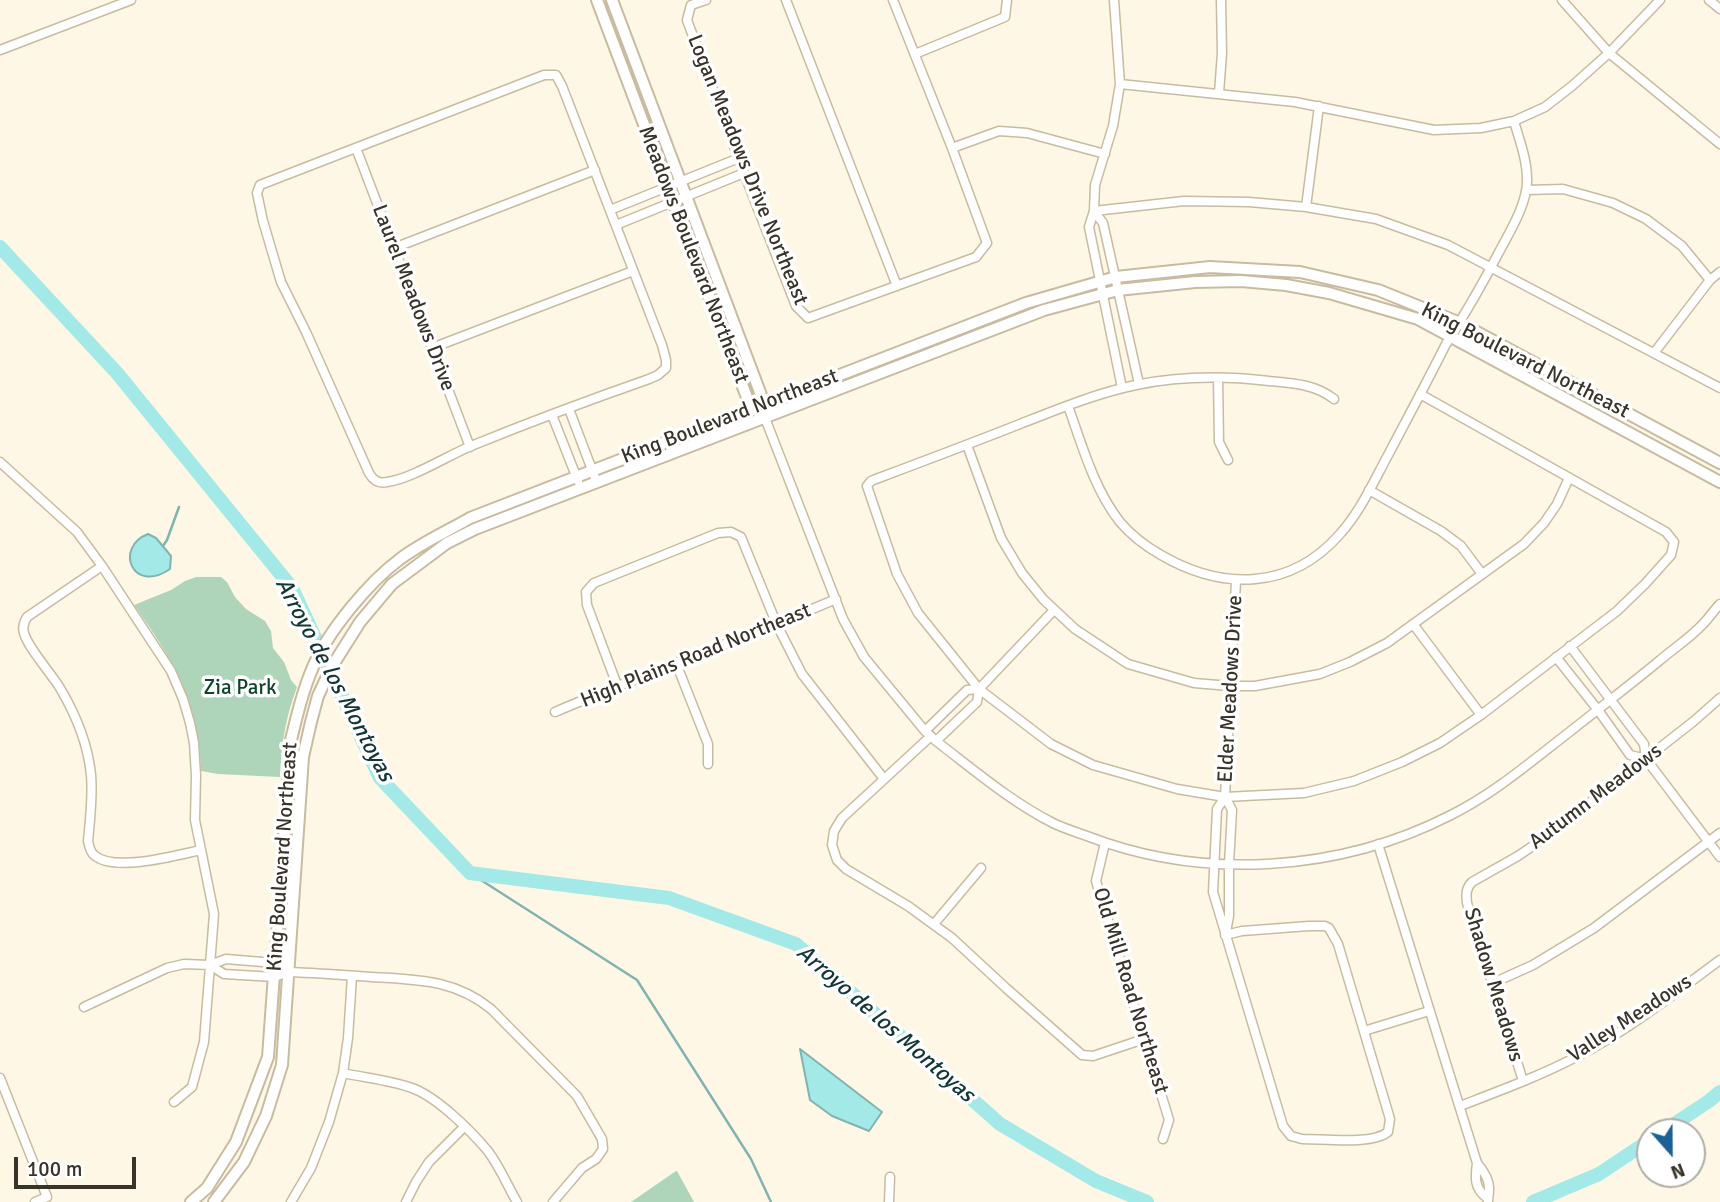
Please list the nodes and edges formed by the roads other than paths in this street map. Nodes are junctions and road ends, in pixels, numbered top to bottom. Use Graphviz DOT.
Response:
graph roads {
  1 [pos="131,0"];
  2 [pos="597,0"];
  3 [pos="612,0"];
  4 [pos="706,0"];
  5 [pos="786,0"];
  6 [pos="893,0"];
  7 [pos="1007,0"];
  8 [pos="1114,0"];
  9 [pos="1221,0"];
  10 [pos="1562,0"];
  11 [pos="1660,0"];
  12 [pos="1709,0"];
  13 [pos="1720,9"];
  14 [pos="0,50"];
  15 [pos="1609,53"];
  16 [pos="915,54"];
  17 [pos="1120,84"];
  18 [pos="1219,93"];
  19 [pos="1319,106"];
  20 [pos="1514,121"];
  21 [pos="1720,144"];
  22 [pos="356,148"];
  23 [pos="952,148"];
  24 [pos="1105,154"];
  25 [pos="739,158"];
  26 [pos="595,170"];
  27 [pos="744,173"];
  28 [pos="682,182"];
  29 [pos="667,187"];
  30 [pos="1527,190"];
  31 [pos="686,195"];
  32 [pos="673,201"];
  33 [pos="1306,207"];
  34 [pos="610,210"];
  35 [pos="1094,211"];
  36 [pos="616,225"];
  37 [pos="394,248"];
  38 [pos="1491,267"];
  39 [pos="632,271"];
  40 [pos="1720,272"];
  41 [pos="1116,277"];
  42 [pos="1710,280"];
  43 [pos="1099,281"];
  44 [pos="897,286"];
  45 [pos="1118,289"];
  46 [pos="1102,294"];
  47 [pos="1460,323"];
  48 [pos="1451,336"];
  49 [pos="432,348"];
  50 [pos="1654,352"];
  51 [pos="1218,378"];
  52 [pos="1139,384"];
  53 [pos="1122,388"];
  54 [pos="1720,388"];
  55 [pos="1420,394"];
  56 [pos="1334,399"];
  57 [pos="764,403"];
  58 [pos="1068,406"];
  59 [pos="751,408"];
  60 [pos="569,409"];
  61 [pos="552,415"];
  62 [pos="765,418"];
  63 [pos="967,445"];
  64 [pos="470,447"];
  65 [pos="1227,460"];
  66 [pos="1720,463"];
  67 [pos="1,466"];
  68 [pos="592,471"];
  69 [pos="576,477"];
  70 [pos="1569,478"];
  71 [pos="1720,482"];
  72 [pos="597,483"];
  73 [pos="581,489"];
  74 [pos="1369,490"];
  75 [pos="102,566"];
  76 [pos="1482,574"];
  77 [pos="1236,581"];
  78 [pos="836,599"];
  79 [pos="1720,604"];
  80 [pos="1055,610"];
  81 [pos="1413,624"];
  82 [pos="777,625"];
  83 [pos="1570,646"];
  84 [pos="1556,657"];
  85 [pos="676,663"];
  86 [pos="617,685"];
  87 [pos="1230,686"];
  88 [pos="979,689"];
  89 [pos="1720,698"];
  90 [pos="1612,700"];
  91 [pos="1598,710"];
  92 [pos="555,712"];
  93 [pos="1481,715"];
  94 [pos="931,736"];
  95 [pos="1646,759"];
  96 [pos="708,764"];
  97 [pos="884,779"];
  98 [pos="1225,797"];
  99 [pos="1720,833"];
  100 [pos="1708,842"];
  101 [pos="1105,843"];
  102 [pos="1378,844"];
  103 [pos="201,850"];
  104 [pos="1720,857"];
  105 [pos="1214,864"];
  106 [pos="1228,864"];
  107 [pos="981,868"];
  108 [pos="1467,888"];
  109 [pos="934,925"];
  110 [pos="1225,934"];
  111 [pos="1720,960"];
  112 [pos="275,963"];
  113 [pos="210,965"];
  114 [pos="289,972"];
  115 [pos="352,975"];
  116 [pos="274,977"];
  117 [pos="1493,983"];
  118 [pos="84,1007"];
  119 [pos="1429,1011"];
  120 [pos="1364,1031"];
  121 [pos="1144,1039"];
  122 [pos="343,1073"];
  123 [pos="0,1078"];
  124 [pos="1523,1081"];
  125 [pos="174,1102"];
  126 [pos="1460,1106"];
  127 [pos="464,1128"];
  128 [pos="1163,1139"];
  129 [pos="890,1177"];
  130 [pos="1488,1200"];
  131 [pos="35,1202"];
  132 [pos="191,1202"];
  133 [pos="214,1202"];
  134 [pos="291,1202"];
  135 [pos="405,1202"];
  136 [pos="517,1202"];
  137 [pos="553,1202"];
  138 [pos="889,1202"];
  1 -- 14 [label="street"];
  2 -- 29 [label="street, Meadows Boulevard Northeast"];
  3 -- 28 [label="street, Meadows Boulevard Northeast"];
  4 -- 25 [label="street, Logan Meadows Drive Northeast"];
  5 -- 44 [label="street"];
  6 -- 16 [label="street"];
  7 -- 16 [label="street"];
  8 -- 17 [label="street"];
  9 -- 18 [label="street"];
  10 -- 15 [label="street"];
  11 -- 15 [label="street"];
  12 -- 13 [label="street"];
  15 -- 20 [label="street"];
  15 -- 21 [label="street"];
  16 -- 23 [label="street"];
  17 -- 18 [label="street"];
  17 -- 24 [label="street"];
  18 -- 19 [label="street"];
  19 -- 20 [label="street"];
  19 -- 33 [label="street"];
  20 -- 30 [label="street"];
  22 -- 26 [label="street"];
  22 -- 37 [label="street, Laurel Meadows Drive"];
  22 -- 64 [label="street"];
  23 -- 24 [label="street"];
  23 -- 44 [label="street"];
  24 -- 35 [label="street"];
  25 -- 27 [label="street, Logan Meadows Drive Northeast"];
  25 -- 28 [label="street"];
  26 -- 34 [label="street"];
  26 -- 37 [label="street"];
  27 -- 31 [label="street"];
  27 -- 44 [label="street, Logan Meadows Drive Northeast"];
  28 -- 29 [label="street"];
  28 -- 31 [label="street, Meadows Boulevard Northeast"];
  29 -- 32 [label="street, Meadows Boulevard Northeast"];
  29 -- 34 [label="street"];
  30 -- 38 [label="street"];
  30 -- 42 [label="street"];
  31 -- 32 [label="street"];
  31 -- 57 [label="street, Meadows Boulevard Northeast"];
  32 -- 36 [label="street"];
  32 -- 59 [label="street, Meadows Boulevard Northeast"];
  33 -- 35 [label="street"];
  33 -- 38 [label="street"];
  34 -- 36 [label="street"];
  35 -- 41 [label="street"];
  35 -- 43 [label="street"];
  36 -- 39 [label="street"];
  37 -- 49 [label="street, Laurel Meadows Drive"];
  38 -- 47 [label="street"];
  38 -- 50 [label="street"];
  39 -- 49 [label="street"];
  39 -- 60 [label="street"];
  40 -- 42 [label="street"];
  41 -- 43 [label="street, King Boulevard Northeast"];
  41 -- 45 [label="street"];
  41 -- 47 [label="street, King Boulevard Northeast"];
  42 -- 50 [label="street"];
  43 -- 46 [label="street"];
  43 -- 57 [label="street, King Boulevard Northeast"];
  45 -- 46 [label="street, King Boulevard Northeast"];
  45 -- 48 [label="street, King Boulevard Northeast"];
  45 -- 52 [label="street"];
  46 -- 53 [label="street"];
  46 -- 62 [label="street, King Boulevard Northeast"];
  47 -- 48 [label="street"];
  47 -- 66 [label="street, King Boulevard Northeast"];
  48 -- 55 [label="street"];
  48 -- 71 [label="street, King Boulevard Northeast"];
  49 -- 64 [label="street, Laurel Meadows Drive"];
  50 -- 54 [label="street"];
  51 -- 52 [label="street"];
  51 -- 56 [label="street"];
  51 -- 65 [label="street"];
  52 -- 53 [label="street"];
  53 -- 58 [label="street"];
  55 -- 70 [label="street"];
  55 -- 74 [label="street"];
  57 -- 59 [label="street, King Boulevard Northeast"];
  57 -- 62 [label="street, Meadows Boulevard Northeast"];
  58 -- 63 [label="street"];
  58 -- 77 [label="street"];
  59 -- 62 [label="street, Meadows Boulevard Northeast"];
  59 -- 68 [label="street, King Boulevard Northeast"];
  60 -- 61 [label="street"];
  60 -- 68 [label="street"];
  61 -- 64 [label="street"];
  61 -- 69 [label="street"];
  62 -- 72 [label="street, King Boulevard Northeast"];
  62 -- 78 [label="street"];
  63 -- 80 [label="street"];
  63 -- 88 [label="street"];
  67 -- 75 [label="street"];
  68 -- 69 [label="street, King Boulevard Northeast"];
  68 -- 72 [label="street"];
  69 -- 73 [label="street"];
  69 -- 112 [label="street, King Boulevard Northeast"];
  70 -- 76 [label="street"];
  70 -- 83 [label="street"];
  72 -- 73 [label="street, King Boulevard Northeast"];
  73 -- 114 [label="street, King Boulevard Northeast"];
  74 -- 76 [label="street"];
  74 -- 77 [label="street"];
  75 -- 103 [label="street"];
  75 -- 103 [label="street"];
  76 -- 81 [label="street"];
  77 -- 87 [label="street, Elder Meadows Drive"];
  78 -- 82 [label="street, High Plains Road Northeast"];
  78 -- 94 [label="street"];
  79 -- 90 [label="street"];
  80 -- 87 [label="street"];
  80 -- 88 [label="street"];
  81 -- 87 [label="street"];
  81 -- 93 [label="street"];
  82 -- 85 [label="street, High Plains Road Northeast"];
  82 -- 86 [label="street"];
  82 -- 97 [label="street"];
  83 -- 84 [label="street"];
  83 -- 90 [label="street"];
  84 -- 91 [label="street"];
  84 -- 93 [label="street"];
  85 -- 86 [label="street, High Plains Road Northeast"];
  85 -- 96 [label="street"];
  86 -- 92 [label="street, High Plains Road Northeast"];
  87 -- 98 [label="street, Elder Meadows Drive"];
  88 -- 94 [label="street"];
  88 -- 94 [label="street"];
  88 -- 98 [label="street"];
  89 -- 95 [label="street, Autumn Meadows"];
  90 -- 91 [label="street"];
  90 -- 95 [label="street"];
  91 -- 95 [label="street"];
  91 -- 102 [label="street"];
  93 -- 98 [label="street"];
  94 -- 97 [label="street"];
  94 -- 101 [label="street"];
  95 -- 100 [label="street"];
  95 -- 108 [label="street, Autumn Meadows"];
  97 -- 109 [label="street"];
  98 -- 105 [label="street"];
  98 -- 106 [label="street"];
  99 -- 100 [label="street"];
  100 -- 104 [label="street"];
  100 -- 117 [label="street"];
  101 -- 105 [label="street"];
  101 -- 121 [label="street, Old Mill Road Northeast"];
  102 -- 106 [label="street"];
  102 -- 119 [label="street"];
  103 -- 113 [label="street"];
  105 -- 106 [label="street"];
  105 -- 110 [label="street"];
  106 -- 110 [label="street"];
  107 -- 109 [label="street"];
  108 -- 117 [label="street, Shadow Meadows"];
  109 -- 121 [label="street"];
  110 -- 120 [label="street"];
  110 -- 120 [label="street"];
  111 -- 124 [label="street, Valley Meadows"];
  112 -- 113 [label="street"];
  112 -- 114 [label="street"];
  112 -- 116 [label="street, King Boulevard Northeast"];
  113 -- 116 [label="street"];
  113 -- 118 [label="street"];
  113 -- 125 [label="street"];
  114 -- 115 [label="street"];
  114 -- 116 [label="street"];
  114 -- 133 [label="street, King Boulevard Northeast"];
  115 -- 122 [label="street"];
  115 -- 137 [label="street"];
  116 -- 132 [label="street, King Boulevard Northeast"];
  117 -- 124 [label="street, Shadow Meadows"];
  119 -- 120 [label="street"];
  119 -- 126 [label="street"];
  121 -- 128 [label="street, Old Mill Road Northeast"];
  122 -- 127 [label="street"];
  122 -- 134 [label="street"];
  123 -- 131 [label="street"];
  124 -- 126 [label="street, Valley Meadows"];
  126 -- 130 [label="street"];
  127 -- 135 [label="street"];
  127 -- 136 [label="street"];
  129 -- 138 [label="street"];
}
